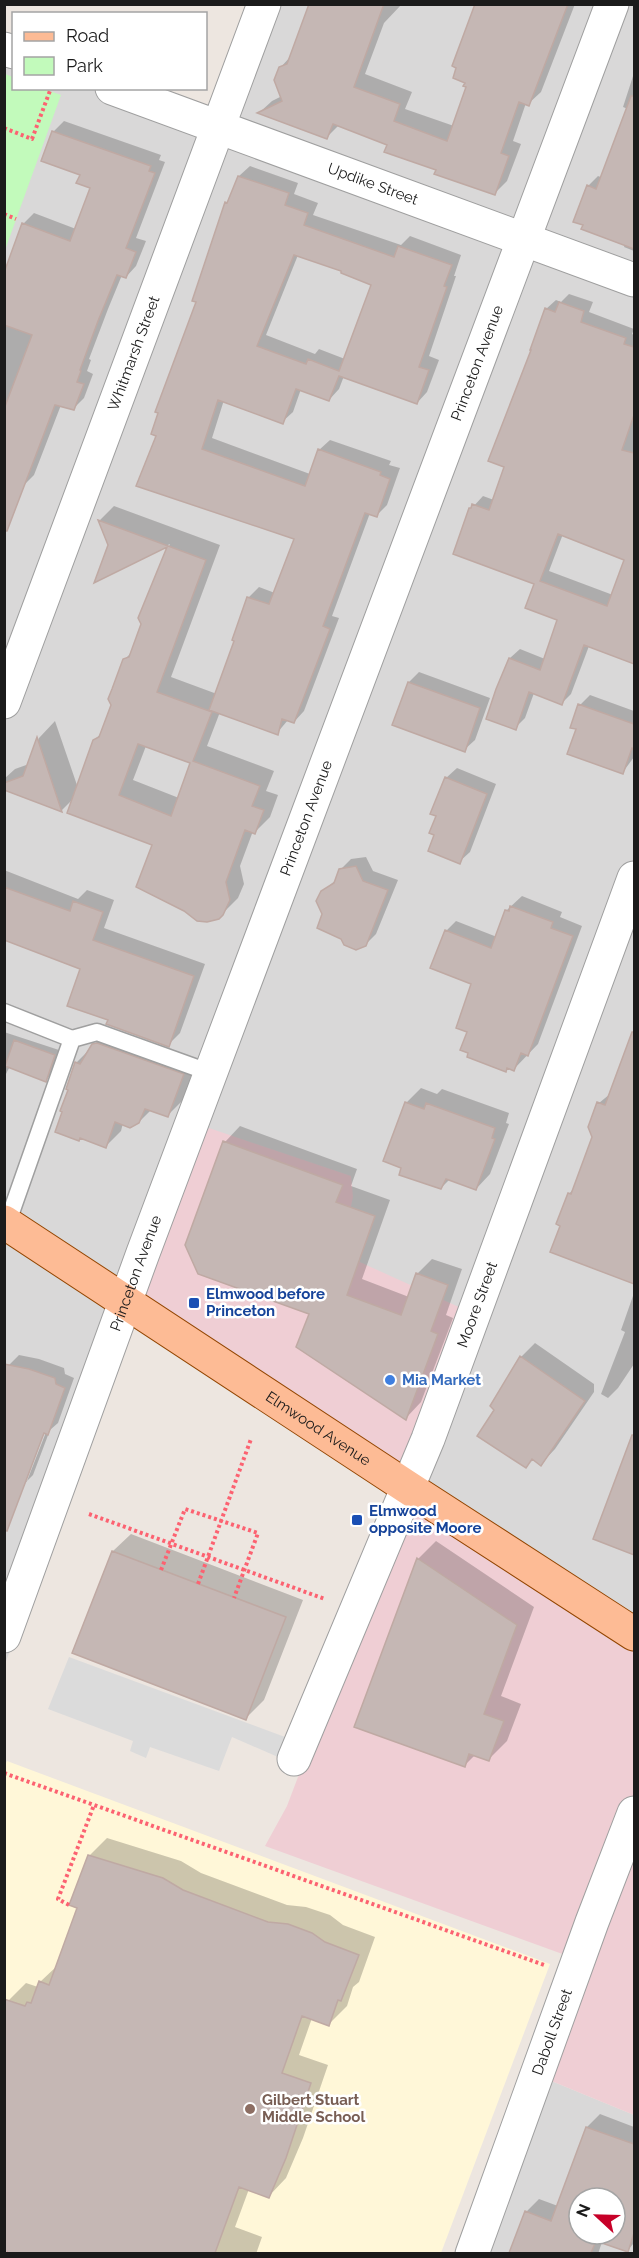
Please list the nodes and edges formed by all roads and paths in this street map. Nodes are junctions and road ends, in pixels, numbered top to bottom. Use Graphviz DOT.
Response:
graph roads {
  1 [pos="264,4"];
  2 [pos="612,4"];
  3 [pos="50,90"];
  4 [pos="117,90"];
  5 [pos="4,128"];
  6 [pos="219,128"];
  7 [pos="4,214"];
  8 [pos="16,219"];
  9 [pos="525,238"];
  10 [pos="634,280"];
  11 [pos="4,702"];
  12 [pos="634,878"];
  13 [pos="4,1012"];
  14 [pos="72,1039"];
  15 [pos="211,1073"];
  16 [pos="6,1223"];
  17 [pos="125,1301"];
  18 [pos="251,1439"];
  19 [pos="407,1487"];
  20 [pos="89,1514"];
  21 [pos="221,1521"];
  22 [pos="171,1544"];
  23 [pos="208,1557"];
  24 [pos="161,1570"];
  25 [pos="244,1570"];
  26 [pos="198,1584"];
  27 [pos="234,1598"];
  28 [pos="356,1610"];
  29 [pos="634,1634"];
  30 [pos="4,1636"];
  31 [pos="294,1759"];
  32 [pos="4,1773"];
  33 [pos="94,1805"];
  34 [pos="634,1813"];
  35 [pos="69,1905"];
  36 [pos="554,1969"];
  37 [pos="472,2253"];
  1 -- 6 [label="street, Whitmarsh Street"];
  2 -- 9 [label="street, Princeton Avenue"];
  3 -- 5 [label="path"];
  4 -- 6 [label="street, Updike Street"];
  6 -- 9 [label="street, Updike Street"];
  6 -- 11 [label="street, Whitmarsh Street"];
  7 -- 8 [label="path"];
  9 -- 10 [label="street, Updike Street"];
  9 -- 15 [label="street, Princeton Avenue"];
  12 -- 19 [label="street, Moore Street"];
  13 -- 14 [label="lane"];
  14 -- 15 [label="lane"];
  14 -- 16 [label="lane"];
  15 -- 17 [label="street, Princeton Avenue"];
  16 -- 17 [label="main road, Elmwood Avenue"];
  17 -- 19 [label="main road, Elmwood Avenue"];
  17 -- 30 [label="street, Princeton Avenue"];
  18 -- 21 [label="path"];
  19 -- 28 [label="street, Moore Street"];
  19 -- 29 [label="main road, Elmwood Avenue"];
  20 -- 22 [label="path"];
  21 -- 22 [label="path"];
  21 -- 23 [label="path"];
  21 -- 25 [label="path"];
  22 -- 23 [label="path"];
  22 -- 24 [label="path"];
  23 -- 25 [label="path"];
  23 -- 26 [label="path"];
  25 -- 27 [label="path"];
  25 -- 28 [label="path"];
  28 -- 31 [label="street, Moore Street"];
  32 -- 33 [label="path"];
  33 -- 35 [label="path"];
  33 -- 36 [label="path"];
  34 -- 37 [label="street, Daboll Street"];
}
